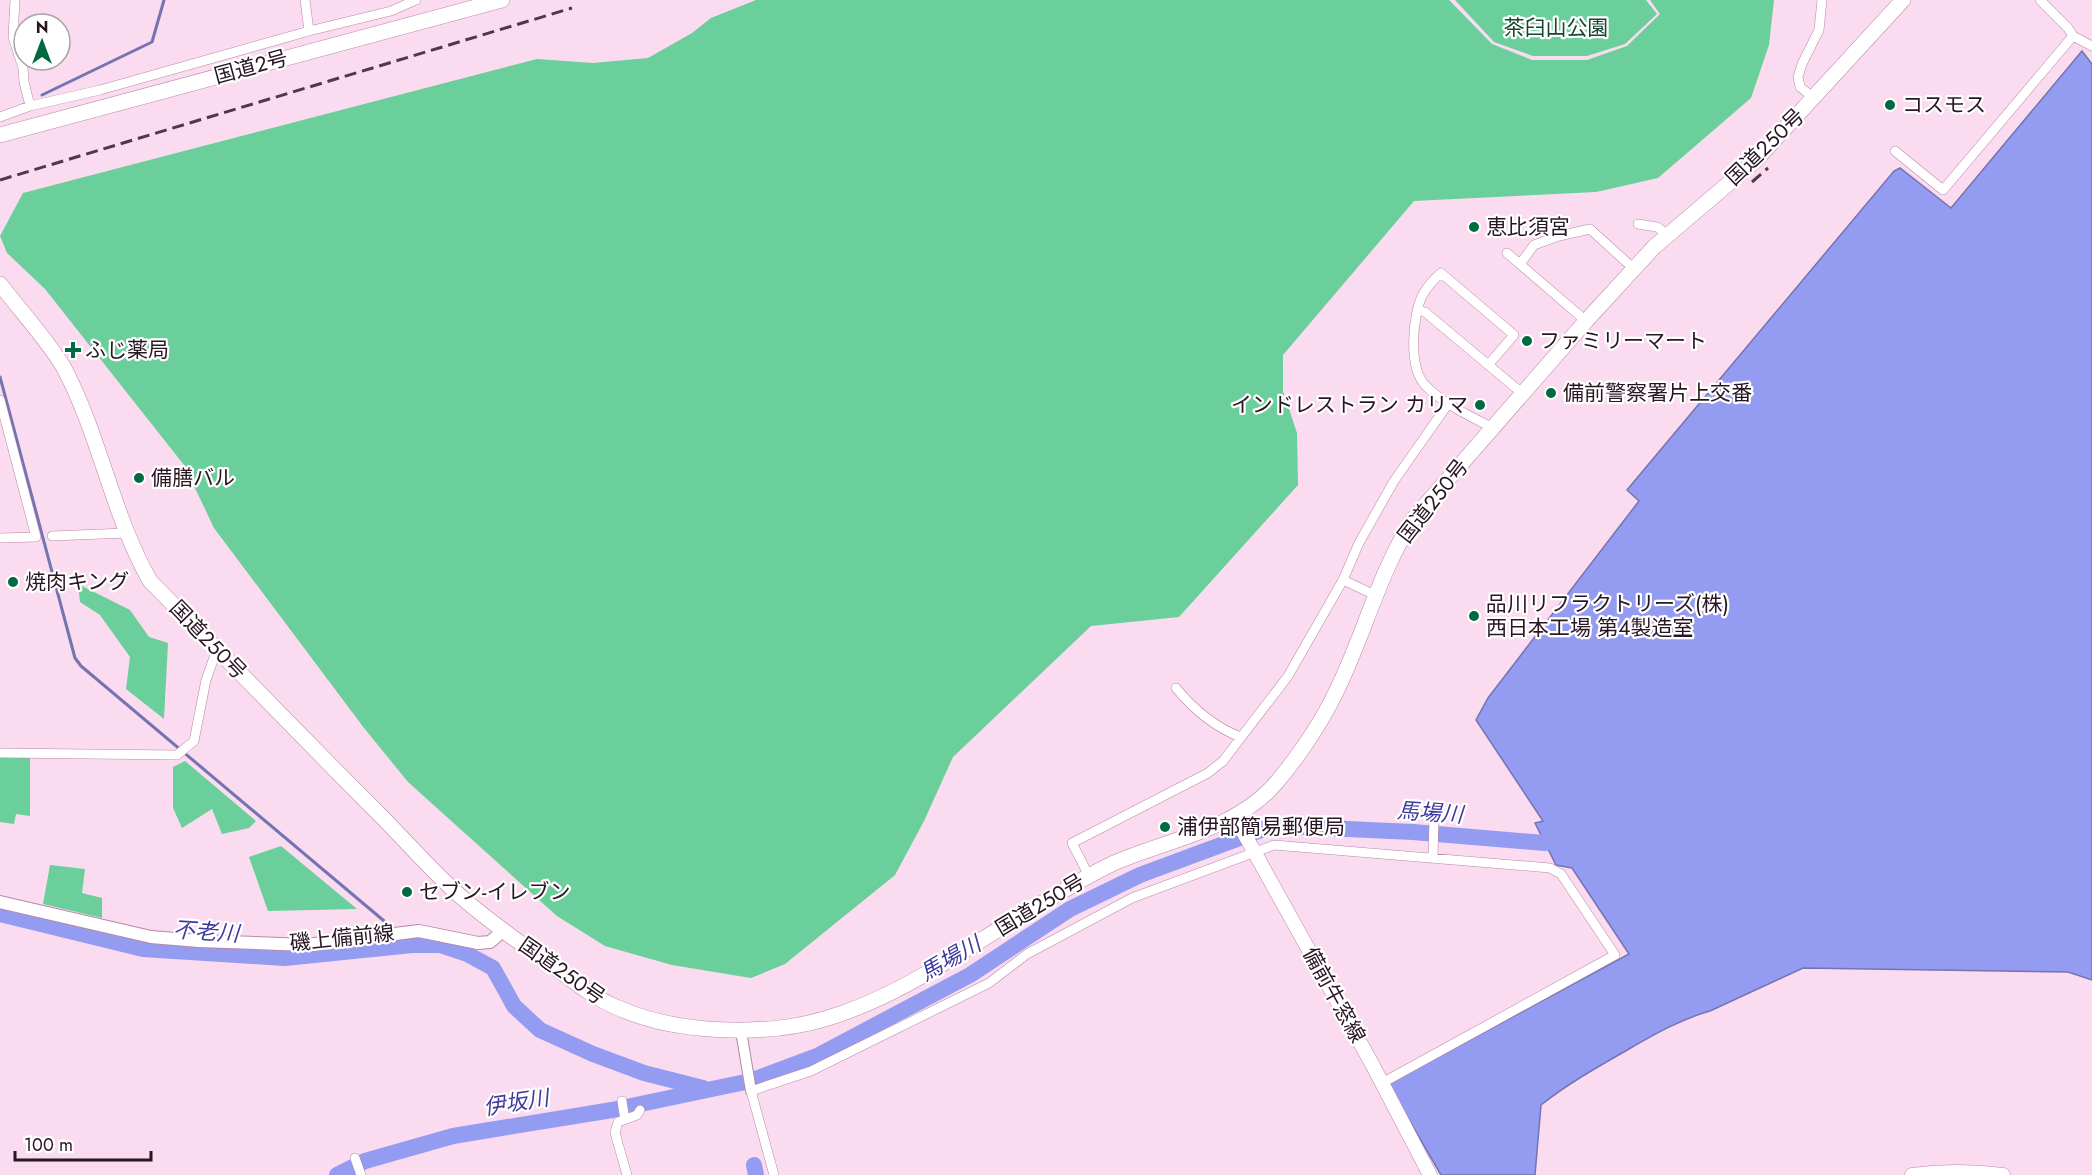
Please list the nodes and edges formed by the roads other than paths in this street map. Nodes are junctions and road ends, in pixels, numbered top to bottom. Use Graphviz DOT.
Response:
graph roads {
  1 [pos="15,0"];
  2 [pos="305,0"];
  3 [pos="416,0"];
  4 [pos="502,0"];
  5 [pos="1822,0"];
  6 [pos="1903,0"];
  7 [pos="2040,0"];
  8 [pos="309,31"];
  9 [pos="2073,36"];
  10 [pos="2092,46"];
  11 [pos="1814,98"];
  12 [pos="30,106"];
  13 [pos="0,117"];
  14 [pos="0,135"];
  15 [pos="1895,151"];
  16 [pos="1638,224"];
  17 [pos="1668,235"];
  18 [pos="1507,253"];
  19 [pos="1520,264"];
  20 [pos="1634,269"];
  21 [pos="0,284"];
  22 [pos="1417,310"];
  23 [pos="1586,321"];
  24 [pos="1489,364"];
  25 [pos="1523,394"];
  26 [pos="0,400"];
  27 [pos="1448,404"];
  28 [pos="1492,428"];
  29 [pos="126,533"];
  30 [pos="52,536"];
  31 [pos="0,538"];
  32 [pos="1343,580"];
  33 [pos="1375,595"];
  34 [pos="217,649"];
  35 [pos="1176,688"];
  36 [pos="1240,737"];
  37 [pos="0,753"];
  38 [pos="1434,816"];
  39 [pos="1237,821"];
  40 [pos="1253,850"];
  41 [pos="1433,856"];
  42 [pos="1089,876"];
  43 [pos="0,902"];
  44 [pos="504,930"];
  45 [pos="741,1031"];
  46 [pos="1382,1083"];
  47 [pos="750,1089"];
  48 [pos="640,1110"];
  49 [pos="627,1175"];
  50 [pos="774,1175"];
  51 [pos="1430,1175"];
  52 [pos="1912,1175"];
  53 [pos="2003,1175"];
  1 -- 12 [label="street"];
  2 -- 8 [label="street"];
  3 -- 8 [label="street"];
  4 -- 14 [label="highway, 国道2号"];
  5 -- 11 [label="street"];
  6 -- 11 [label="highway, 国道250号"];
  7 -- 9 [label="street"];
  8 -- 12 [label="street"];
  9 -- 10 [label="street"];
  9 -- 15 [label="street"];
  11 -- 17 [label="highway, 国道250号"];
  12 -- 13 [label="street"];
  16 -- 17 [label="street"];
  17 -- 20 [label="highway, 国道250号"];
  18 -- 19 [label="street"];
  19 -- 20 [label="street"];
  19 -- 23 [label="street"];
  20 -- 23 [label="highway, 国道250号"];
  21 -- 29 [label="highway, 国道250号"];
  22 -- 24 [label="street"];
  22 -- 24 [label="street"];
  22 -- 27 [label="street"];
  23 -- 25 [label="highway, 国道250号"];
  24 -- 25 [label="street"];
  25 -- 28 [label="highway, 国道250号"];
  26 -- 31 [label="street"];
  27 -- 28 [label="street"];
  27 -- 32 [label="street"];
  28 -- 33 [label="highway, 国道250号"];
  29 -- 30 [label="street"];
  29 -- 34 [label="highway, 国道250号"];
  32 -- 33 [label="street"];
  32 -- 36 [label="street"];
  33 -- 39 [label="highway, 国道250号"];
  34 -- 37 [label="street"];
  34 -- 44 [label="highway, 国道250号"];
  35 -- 36 [label="street"];
  36 -- 42 [label="street"];
  38 -- 41 [label="street"];
  39 -- 40 [label="main road, 備前牛窓線"];
  39 -- 42 [label="highway, 国道250号"];
  40 -- 41 [label="street"];
  40 -- 46 [label="main road, 備前牛窓線"];
  40 -- 47 [label="street"];
  41 -- 46 [label="street"];
  42 -- 45 [label="highway, 国道250号"];
  43 -- 44 [label="main road, 磯上備前線"];
  44 -- 45 [label="highway, 国道250号"];
  45 -- 47 [label="street"];
  46 -- 51 [label="main road, 備前牛窓線"];
  47 -- 50 [label="street"];
  48 -- 49 [label="street"];
  52 -- 53 [label="main road"];
}
